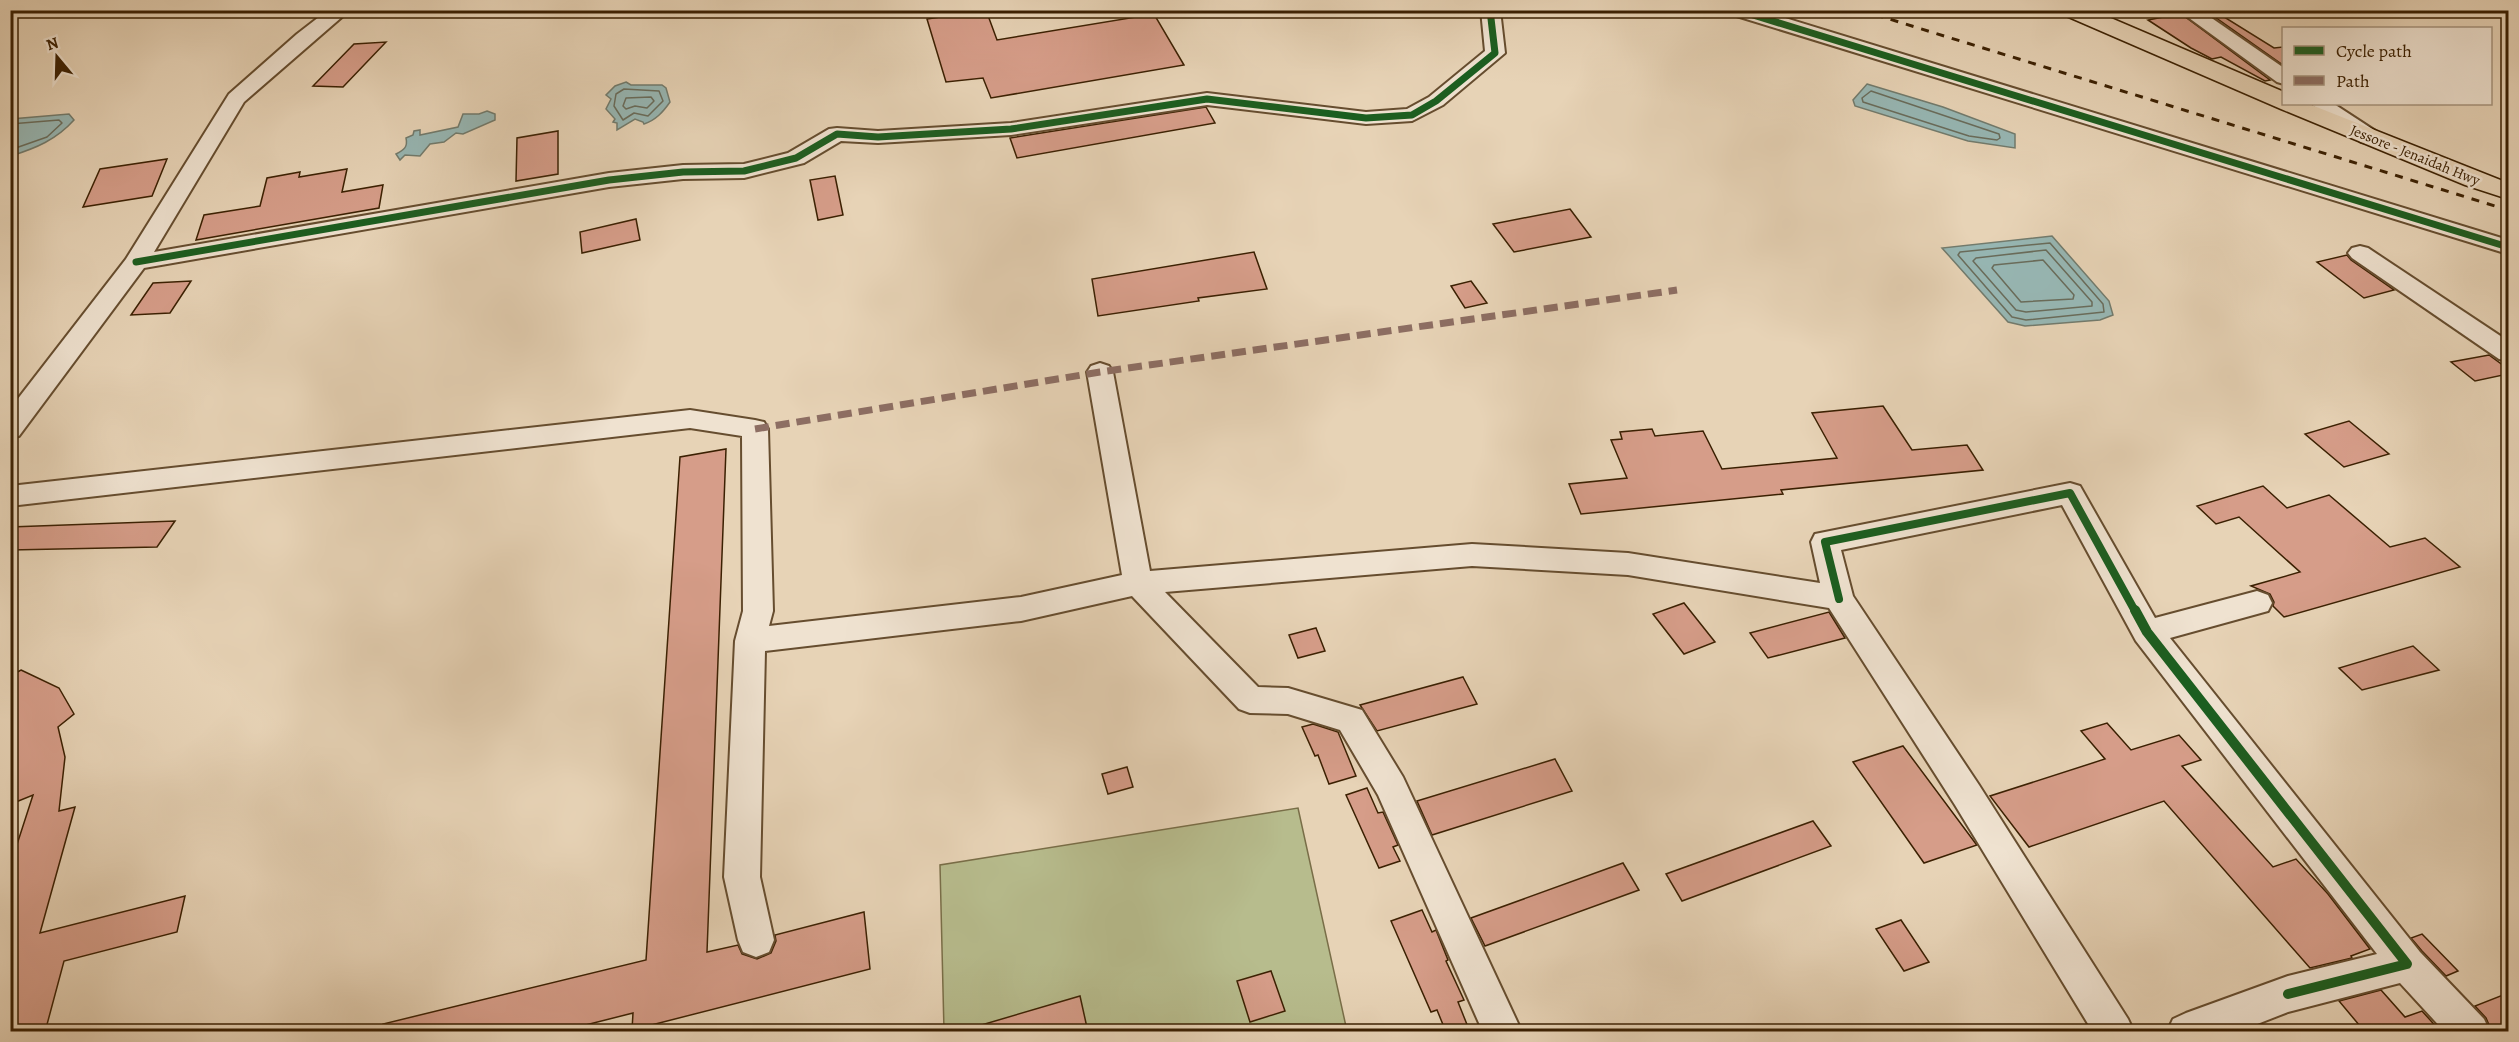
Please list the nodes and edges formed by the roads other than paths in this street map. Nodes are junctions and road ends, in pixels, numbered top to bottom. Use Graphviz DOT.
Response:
graph roads {
  1 [pos="342,10"];
  2 [pos="1490,10"];
  3 [pos="1737,10"];
  4 [pos="2072,10"];
  5 [pos="2187,10"];
  6 [pos="2282,77"];
  7 [pos="2282,101"];
  8 [pos="2291,105"];
  9 [pos="2321,105"];
  10 [pos="2371,139"];
  11 [pos="2508,191"];
  12 [pos="2508,247"];
  13 [pos="2360,253"];
  14 [pos="136,262"];
  15 [pos="2508,353"];
  16 [pos="1100,372"];
  17 [pos="10,429"];
  18 [pos="10,496"];
  19 [pos="1138,583"];
  20 [pos="1839,599"];
  21 [pos="2257,603"];
  22 [pos="2147,632"];
  23 [pos="750,641"];
  24 [pos="756,940"];
  25 [pos="2407,964"];
  26 [pos="1503,1032"];
  27 [pos="2115,1032"];
  28 [pos="2186,1032"];
  29 [pos="2471,1032"];
  1 -- 14 [label="street"];
  2 -- 14 [label="street"];
  3 -- 12 [label="street"];
  4 -- 7 [label="highway"];
  5 -- 6 [label="street"];
  8 -- 10 [label="highway, Jessore - Jenaidah Hwy"];
  9 -- 10 [label="street"];
  10 -- 11 [label="highway, Jessore - Jenaidah Hwy"];
  13 -- 15 [label="street"];
  14 -- 17 [label="street"];
  16 -- 19 [label="street"];
  18 -- 23 [label="street"];
  19 -- 20 [label="street"];
  19 -- 23 [label="street"];
  19 -- 26 [label="street"];
  20 -- 22 [label="street"];
  20 -- 27 [label="street"];
  21 -- 22 [label="street"];
  22 -- 25 [label="street"];
  23 -- 24 [label="street"];
  25 -- 28 [label="street"];
  25 -- 29 [label="street"];
}
